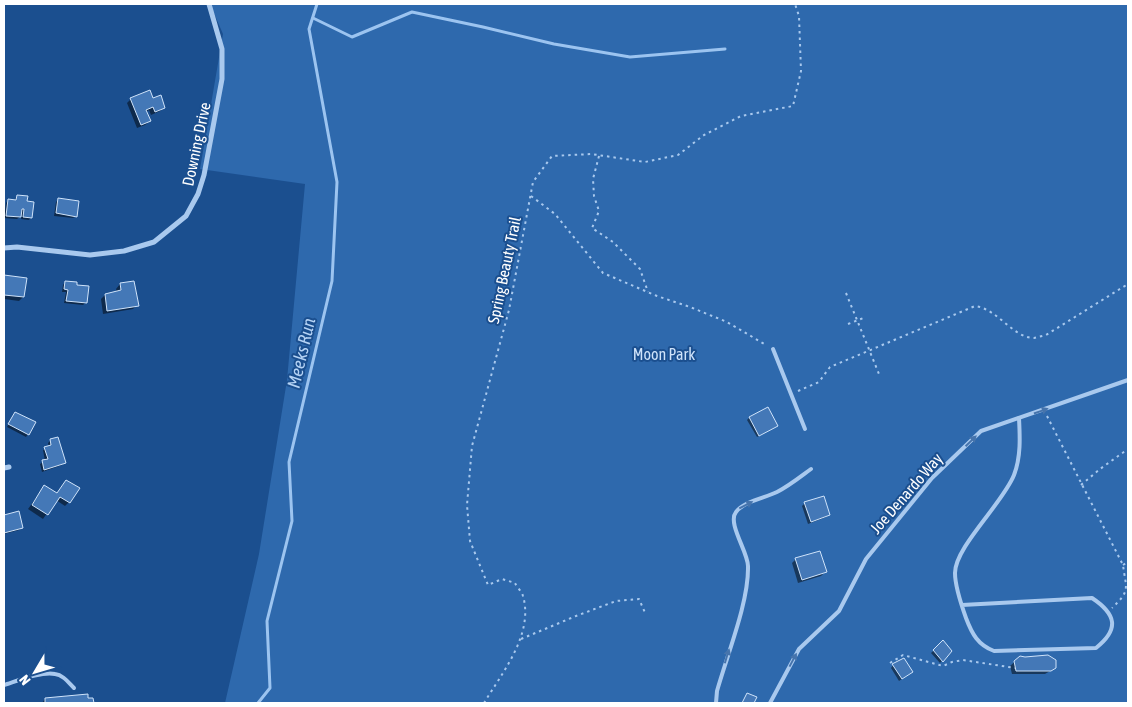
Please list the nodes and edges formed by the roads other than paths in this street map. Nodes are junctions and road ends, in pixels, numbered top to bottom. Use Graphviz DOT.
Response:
graph roads {
  1 [pos="209,4"];
  2 [pos="4,248"];
  3 [pos="773,349"];
  4 [pos="1128,380"];
  5 [pos="1019,418"];
  6 [pos="805,429"];
  7 [pos="811,469"];
  8 [pos="962,605"];
  9 [pos="4,685"];
  10 [pos="74,688"];
  11 [pos="716,703"];
  12 [pos="770,703"];
  1 -- 2 [label="street, Downing Drive"];
  3 -- 6 [label="lane"];
  5 -- 4 [label="lane, Joe Denardo Way, one-way"];
  5 -- 8 [label="lane"];
  12 -- 5 [label="lane, Joe Denardo Way, one-way"];
  11 -- 7 [label="lane, one-way"];
  8 -- 8 [label="lane"];
  9 -- 10 [label="lane"];
}
